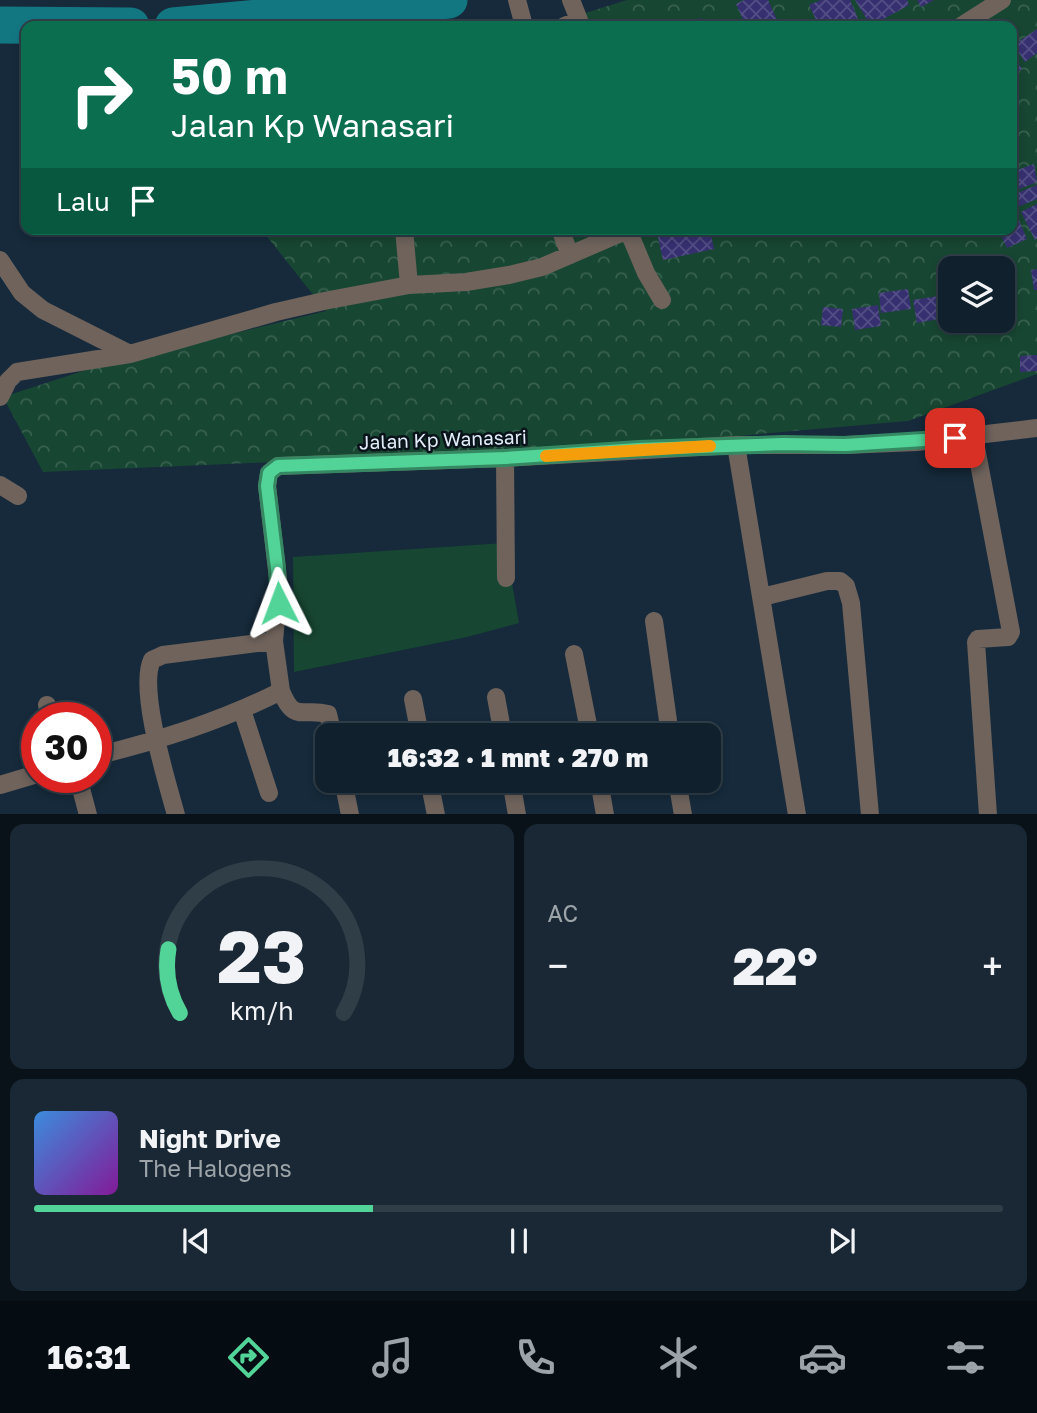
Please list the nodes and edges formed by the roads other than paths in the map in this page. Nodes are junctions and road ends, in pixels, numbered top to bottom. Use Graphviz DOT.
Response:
graph roads {
  1 [pos="517,0"];
  2 [pos="571,0"];
  3 [pos="1002,0"];
  4 [pos="523,21"];
  5 [pos="571,21"];
  6 [pos="969,21"];
  7 [pos="405,235"];
  8 [pos="562,235"];
  9 [pos="618,235"];
  10 [pos="631,235"];
  11 [pos="570,256"];
  12 [pos="0,260"];
  13 [pos="409,285"];
  14 [pos="662,300"];
  15 [pos="130,354"];
  16 [pos="0,397"];
  17 [pos="1037,428"];
  18 [pos="974,436"];
  19 [pos="736,445"];
  20 [pos="505,458"];
  21 [pos="0,485"];
  22 [pos="18,496"];
  23 [pos="506,578"];
  24 [pos="762,597"];
  25 [pos="654,621"];
  26 [pos="274,641"];
  27 [pos="574,654"];
  28 [pos="281,691"];
  29 [pos="496,697"];
  30 [pos="413,699"];
  31 [pos="243,710"];
  32 [pos="330,723"];
  33 [pos="418,723"];
  34 [pos="501,723"];
  35 [pos="588,723"];
  36 [pos="668,723"];
  37 [pos="156,741"];
  38 [pos="112,752"];
  39 [pos="21,779"];
  40 [pos="0,785"];
  41 [pos="83,793"];
  42 [pos="269,793"];
  43 [pos="346,793"];
  44 [pos="432,793"];
  45 [pos="513,793"];
  46 [pos="602,793"];
  47 [pos="679,793"];
  48 [pos="89,814"];
  49 [pos="176,814"];
  50 [pos="350,814"];
  51 [pos="436,814"];
  52 [pos="517,814"];
  53 [pos="606,814"];
  54 [pos="683,814"];
  55 [pos="797,814"];
  56 [pos="870,814"];
  57 [pos="988,814"];
  1 -- 4 [label="street"];
  2 -- 5 [label="street"];
  3 -- 6 [label="street"];
  7 -- 13 [label="street"];
  8 -- 11 [label="street"];
  9 -- 11 [label="street"];
  10 -- 14 [label="street"];
  11 -- 13 [label="street"];
  12 -- 15 [label="street"];
  13 -- 15 [label="street"];
  15 -- 16 [label="street"];
  17 -- 18 [label="street, Jalan Kp Wanasari"];
  18 -- 19 [label="street, Jalan Kp Wanasari"];
  18 -- 57 [label="street"];
  19 -- 20 [label="street, Jalan Kp Wanasari"];
  19 -- 24 [label="street"];
  20 -- 23 [label="street"];
  20 -- 26 [label="street, Jalan Kp Wanasari"];
  21 -- 22 [label="street"];
  24 -- 55 [label="street"];
  24 -- 56 [label="street"];
  25 -- 36 [label="street"];
  26 -- 28 [label="street, Jalan Kp Wanasari"];
  26 -- 37 [label="street"];
  27 -- 35 [label="street"];
  28 -- 31 [label="street"];
  28 -- 32 [label="street"];
  29 -- 34 [label="street"];
  30 -- 33 [label="street"];
  31 -- 37 [label="street"];
  31 -- 42 [label="street"];
  37 -- 38 [label="street"];
  37 -- 49 [label="street"];
  39 -- 40 [label="street"];
  41 -- 48 [label="street"];
  43 -- 50 [label="street"];
  44 -- 51 [label="street"];
  45 -- 52 [label="street"];
  46 -- 53 [label="street"];
  47 -- 54 [label="street"];
}
